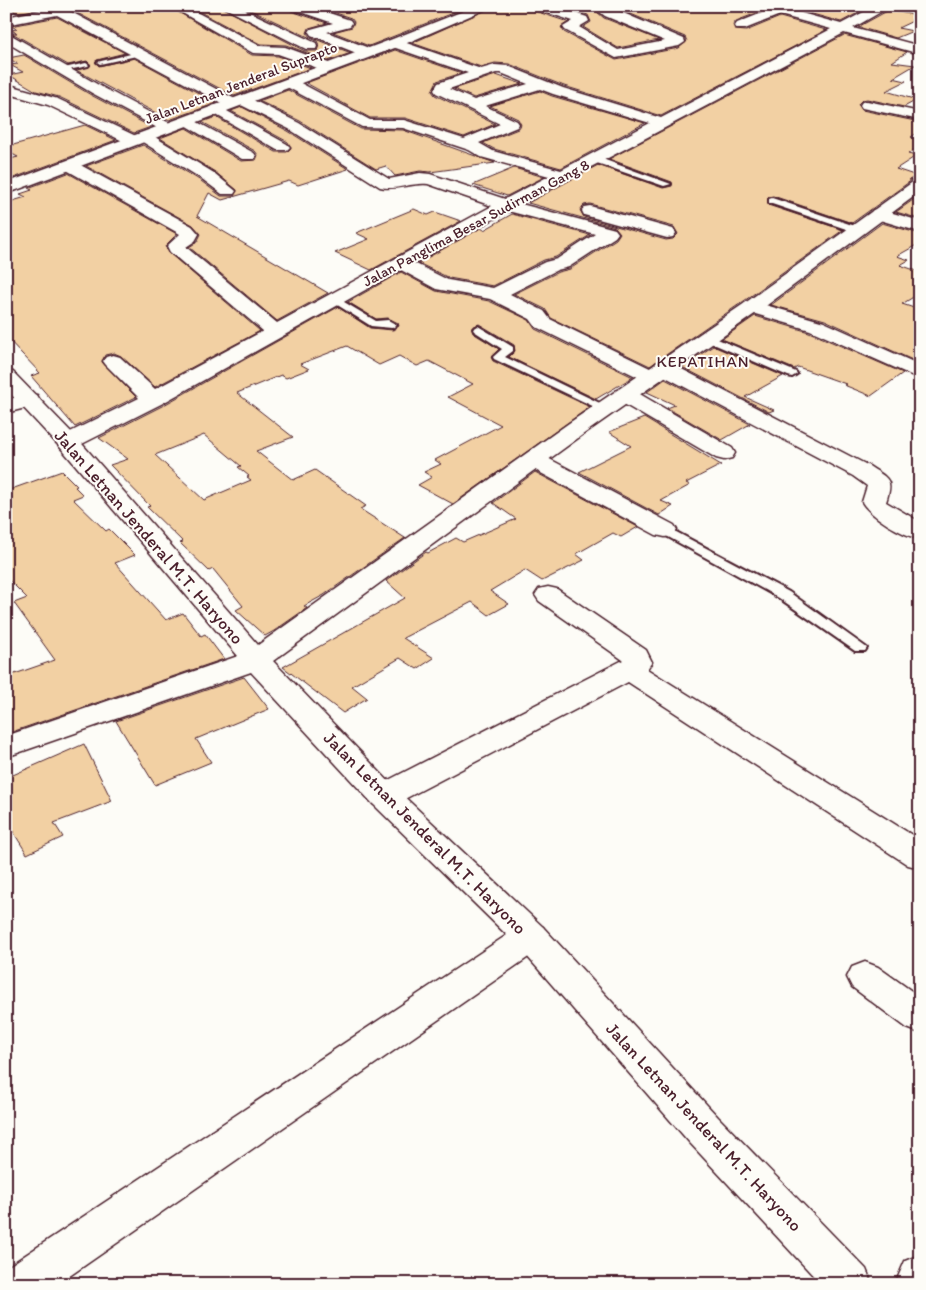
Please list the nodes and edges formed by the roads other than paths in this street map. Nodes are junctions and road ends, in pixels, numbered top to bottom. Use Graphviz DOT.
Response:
graph roads {
  1 [pos="176,6"];
  2 [pos="227,6"];
  3 [pos="296,6"];
  4 [pos="487,6"];
  5 [pos="540,6"];
  6 [pos="762,6"];
  7 [pos="886,6"];
  8 [pos="54,9"];
  9 [pos="604,10"];
  10 [pos="779,11"];
  11 [pos="583,20"];
  12 [pos="6,21"];
  13 [pos="741,26"];
  14 [pos="842,29"];
  15 [pos="6,36"];
  16 [pos="395,43"];
  17 [pos="920,50"];
  18 [pos="139,54"];
  19 [pos="364,55"];
  20 [pos="100,62"];
  21 [pos="86,65"];
  22 [pos="329,68"];
  23 [pos="63,70"];
  24 [pos="480,74"];
  25 [pos="290,82"];
  26 [pos="542,84"];
  27 [pos="6,88"];
  28 [pos="237,101"];
  29 [pos="473,105"];
  30 [pos="867,105"];
  31 [pos="216,109"];
  32 [pos="920,116"];
  33 [pos="188,120"];
  34 [pos="664,122"];
  35 [pos="168,128"];
  36 [pos="140,139"];
  37 [pos="464,144"];
  38 [pos="282,147"];
  39 [pos="248,156"];
  40 [pos="594,159"];
  41 [pos="69,165"];
  42 [pos="564,176"];
  43 [pos="667,184"];
  44 [pos="920,184"];
  45 [pos="9,185"];
  46 [pos="228,191"];
  47 [pos="531,192"];
  48 [pos="549,198"];
  49 [pos="772,201"];
  50 [pos="506,206"];
  51 [pos="574,206"];
  52 [pos="880,214"];
  53 [pos="920,227"];
  54 [pos="858,230"];
  55 [pos="667,233"];
  56 [pos="588,247"];
  57 [pos="608,252"];
  58 [pos="401,263"];
  59 [pos="495,294"];
  60 [pos="334,299"];
  61 [pos="752,306"];
  62 [pos="392,325"];
  63 [pos="478,329"];
  64 [pos="275,331"];
  65 [pos="708,338"];
  66 [pos="113,361"];
  67 [pos="657,371"];
  68 [pos="920,373"];
  69 [pos="792,374"];
  70 [pos="6,376"];
  71 [pos="625,395"];
  72 [pos="153,398"];
  73 [pos="18,404"];
  74 [pos="606,408"];
  75 [pos="68,442"];
  76 [pos="724,453"];
  77 [pos="534,460"];
  78 [pos="665,530"];
  79 [pos="920,532"];
  80 [pos="548,595"];
  81 [pos="860,648"];
  82 [pos="256,660"];
  83 [pos="629,670"];
  84 [pos="6,747"];
  85 [pos="384,796"];
  86 [pos="920,856"];
  87 [pos="530,937"];
  88 [pos="865,977"];
  89 [pos="920,1017"];
  90 [pos="920,1276"];
  91 [pos="20,1284"];
  92 [pos="851,1284"];
  93 [pos="916,1284"];
  1 -- 22 [label="street"];
  2 -- 19 [label="street"];
  3 -- 19 [label="street"];
  4 -- 16 [label="street, Jalan Letnan Jenderal Suprapto"];
  5 -- 11 [label="street"];
  6 -- 10 [label="street"];
  7 -- 14 [label="street, Jalan Panglima Besar Sudirman Gang 8"];
  8 -- 12 [label="street"];
  8 -- 18 [label="street"];
  9 -- 11 [label="street"];
  9 -- 11 [label="street"];
  10 -- 13 [label="street"];
  10 -- 14 [label="street"];
  14 -- 17 [label="street"];
  14 -- 34 [label="street, Jalan Panglima Besar Sudirman Gang 8"];
  15 -- 23 [label="street"];
  16 -- 19 [label="street, Jalan Letnan Jenderal Suprapto"];
  16 -- 24 [label="street"];
  18 -- 20 [label="lane"];
  18 -- 28 [label="street"];
  19 -- 22 [label="street, Jalan Letnan Jenderal Suprapto"];
  21 -- 23 [label="lane"];
  22 -- 25 [label="street, Jalan Letnan Jenderal Suprapto"];
  23 -- 35 [label="street"];
  24 -- 26 [label="street"];
  24 -- 29 [label="street"];
  25 -- 28 [label="street, Jalan Letnan Jenderal Suprapto"];
  25 -- 37 [label="street"];
  26 -- 29 [label="street"];
  26 -- 34 [label="street"];
  27 -- 36 [label="street"];
  28 -- 31 [label="street, Jalan Letnan Jenderal Suprapto"];
  28 -- 50 [label="street"];
  29 -- 37 [label="street"];
  30 -- 32 [label="street"];
  31 -- 33 [label="street, Jalan Letnan Jenderal Suprapto"];
  31 -- 38 [label="street"];
  33 -- 35 [label="street, Jalan Letnan Jenderal Suprapto"];
  33 -- 39 [label="street"];
  34 -- 40 [label="street, Jalan Panglima Besar Sudirman Gang 8"];
  35 -- 36 [label="street, Jalan Letnan Jenderal Suprapto"];
  36 -- 41 [label="street, Jalan Letnan Jenderal Suprapto"];
  36 -- 46 [label="street"];
  37 -- 42 [label="street"];
  40 -- 42 [label="street, Jalan Panglima Besar Sudirman Gang 8"];
  40 -- 43 [label="lane"];
  41 -- 45 [label="street, Jalan Letnan Jenderal Suprapto"];
  41 -- 64 [label="street"];
  42 -- 47 [label="street, Jalan Panglima Besar Sudirman Gang 8"];
  44 -- 52 [label="street"];
  47 -- 48 [label="street"];
  47 -- 50 [label="street, Jalan Panglima Besar Sudirman Gang 8"];
  49 -- 54 [label="lane"];
  50 -- 56 [label="street"];
  50 -- 58 [label="street, Jalan Panglima Besar Sudirman Gang 8"];
  51 -- 55 [label="street"];
  52 -- 53 [label="street"];
  52 -- 54 [label="street"];
  54 -- 61 [label="street"];
  56 -- 57 [label="street"];
  56 -- 59 [label="street"];
  58 -- 59 [label="street"];
  58 -- 60 [label="street, Jalan Panglima Besar Sudirman Gang 8"];
  59 -- 67 [label="street"];
  60 -- 62 [label="lane"];
  60 -- 64 [label="street, Jalan Panglima Besar Sudirman Gang 8"];
  61 -- 65 [label="street"];
  61 -- 68 [label="street"];
  63 -- 74 [label="lane"];
  64 -- 72 [label="street, Jalan Panglima Besar Sudirman Gang 8"];
  65 -- 67 [label="street"];
  65 -- 69 [label="lane"];
  66 -- 72 [label="street"];
  67 -- 71 [label="street"];
  67 -- 79 [label="street"];
  70 -- 73 [label="street, Jalan Letnan Jenderal M.T. Haryono"];
  71 -- 74 [label="street"];
  71 -- 76 [label="street"];
  72 -- 75 [label="street, Jalan Panglima Besar Sudirman Gang 8"];
  73 -- 75 [label="street, Jalan Letnan Jenderal M.T. Haryono"];
  74 -- 77 [label="street"];
  75 -- 82 [label="street, Jalan Letnan Jenderal M.T. Haryono"];
  77 -- 78 [label="street"];
  77 -- 82 [label="street"];
  78 -- 81 [label="lane"];
  80 -- 83 [label="street"];
  82 -- 84 [label="street"];
  82 -- 85 [label="street, Jalan Letnan Jenderal M.T. Haryono"];
  83 -- 85 [label="street"];
  83 -- 86 [label="street"];
  85 -- 87 [label="street, Jalan Letnan Jenderal M.T. Haryono"];
  87 -- 91 [label="street"];
  87 -- 92 [label="street, Jalan Letnan Jenderal M.T. Haryono"];
  88 -- 89 [label="street"];
  90 -- 93 [label="street"];
}
